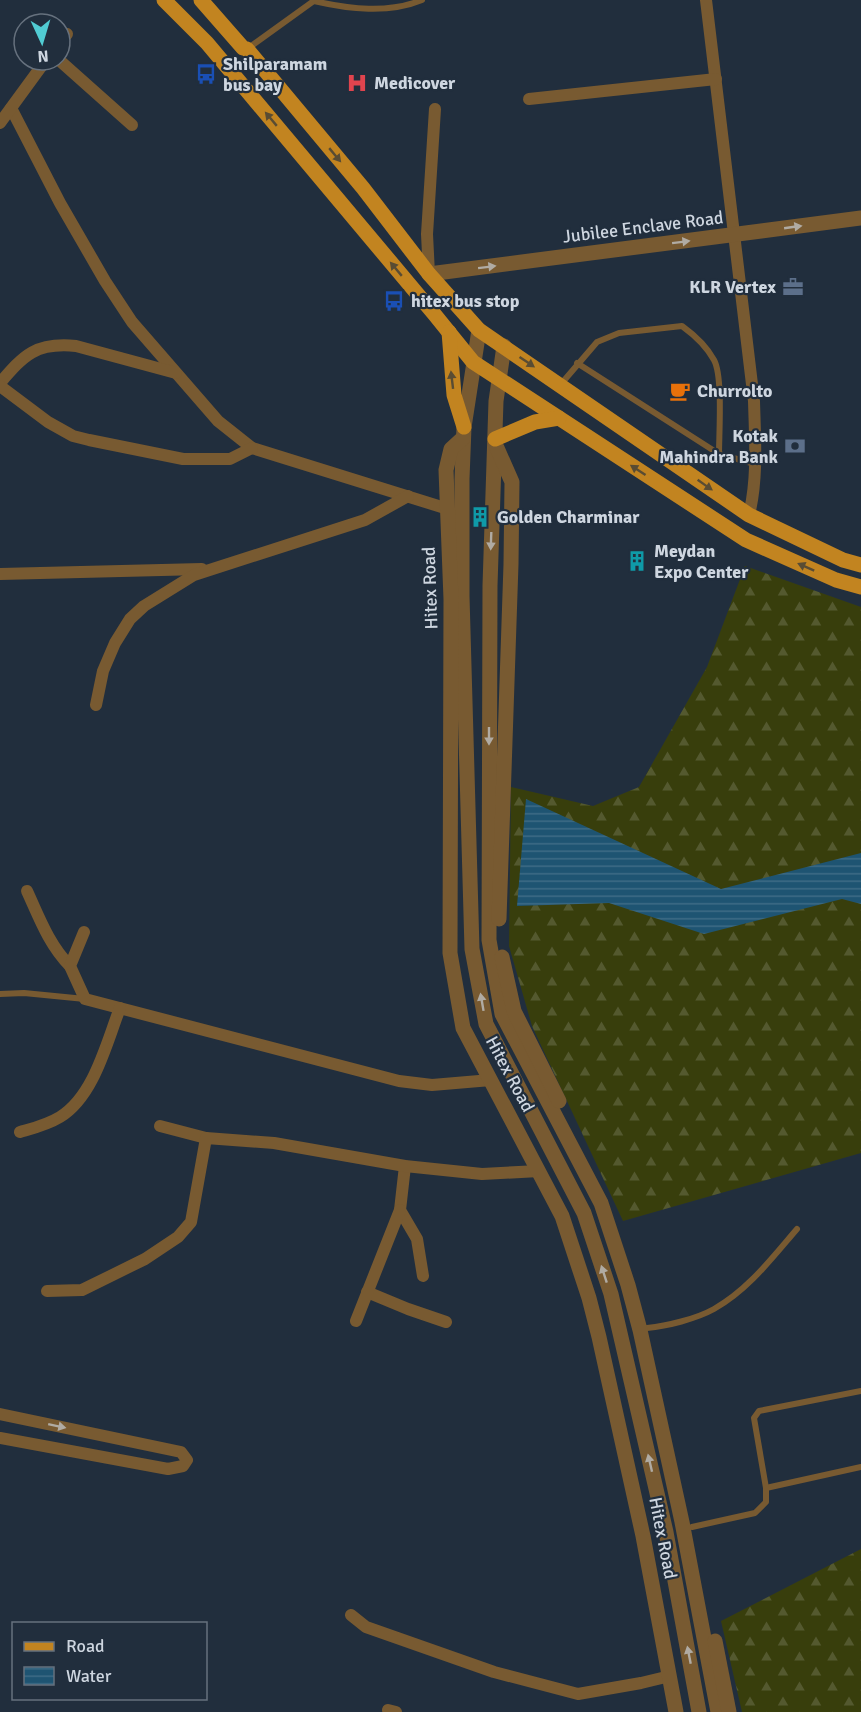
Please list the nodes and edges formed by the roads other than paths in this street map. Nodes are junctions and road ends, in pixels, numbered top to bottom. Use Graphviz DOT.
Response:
graph roads {
  1 [pos="164,0"];
  2 [pos="201,0"];
  3 [pos="422,0"];
  4 [pos="706,0"];
  5 [pos="314,1"];
  6 [pos="247,49"];
  7 [pos="37,72"];
  8 [pos="72,72"];
  9 [pos="716,79"];
  10 [pos="529,99"];
  11 [pos="11,108"];
  12 [pos="435,110"];
  13 [pos="0,123"];
  14 [pos="132,125"];
  15 [pos="861,218"];
  16 [pos="735,235"];
  17 [pos="429,274"];
  18 [pos="479,330"];
  19 [pos="449,332"];
  20 [pos="504,346"];
  21 [pos="473,362"];
  22 [pos="578,363"];
  23 [pos="176,373"];
  24 [pos="498,378"];
  25 [pos="561,384"];
  26 [pos="0,385"];
  27 [pos="719,389"];
  28 [pos="753,391"];
  29 [pos="559,418"];
  30 [pos="464,432"];
  31 [pos="495,441"];
  32 [pos="252,448"];
  33 [pos="719,454"];
  34 [pos="755,464"];
  35 [pos="678,466"];
  36 [pos="664,488"];
  37 [pos="408,496"];
  38 [pos="447,509"];
  39 [pos="749,515"];
  40 [pos="861,565"];
  41 [pos="209,569"];
  42 [pos="0,574"];
  43 [pos="861,587"];
  44 [pos="96,705"];
  45 [pos="27,891"];
  46 [pos="84,932"];
  47 [pos="70,966"];
  48 [pos="0,994"];
  49 [pos="85,999"];
  50 [pos="120,1008"];
  51 [pos="490,1080"];
  52 [pos="160,1126"];
  53 [pos="20,1132"];
  54 [pos="206,1138"];
  55 [pos="405,1166"];
  56 [pos="539,1171"];
  57 [pos="400,1210"];
  58 [pos="797,1229"];
  59 [pos="423,1276"];
  60 [pos="47,1292"];
  61 [pos="367,1292"];
  62 [pos="356,1321"];
  63 [pos="447,1322"];
  64 [pos="647,1328"];
  65 [pos="861,1391"];
  66 [pos="0,1414"];
  67 [pos="0,1438"];
  68 [pos="861,1467"];
  69 [pos="766,1488"];
  70 [pos="692,1527"];
  71 [pos="351,1615"];
  72 [pos="669,1676"];
  73 [pos="676,1712"];
  74 [pos="699,1712"];
  75 [pos="718,1712"];
  76 [pos="729,1712"];
  19 -- 1 [label="main road, one-way"];
  2 -- 6 [label="main road"];
  3 -- 5 [label="lane"];
  4 -- 9 [label="street"];
  5 -- 6 [label="lane"];
  6 -- 17 [label="main road, one-way"];
  7 -- 11 [label="street"];
  8 -- 14 [label="street"];
  9 -- 10 [label="street"];
  9 -- 16 [label="street"];
  11 -- 13 [label="street"];
  11 -- 23 [label="street"];
  12 -- 17 [label="street"];
  16 -- 15 [label="street, Jubilee Enclave Road, one-way"];
  17 -- 16 [label="street, Jubilee Enclave Road, one-way"];
  16 -- 28 [label="street"];
  17 -- 18 [label="main road"];
  18 -- 20 [label="main road"];
  18 -- 21 [label="street, Hitex Road"];
  19 -- 21 [label="main road"];
  30 -- 19 [label="main road, one-way"];
  20 -- 24 [label="street, Hitex Road"];
  20 -- 25 [label="main road, one-way"];
  21 -- 24 [label="main road"];
  21 -- 30 [label="street, Hitex Road"];
  22 -- 25 [label="lane"];
  22 -- 27 [label="lane"];
  22 -- 33 [label="lane"];
  23 -- 26 [label="street"];
  23 -- 32 [label="street"];
  24 -- 29 [label="main road"];
  24 -- 31 [label="street, Hitex Road"];
  25 -- 35 [label="main road"];
  26 -- 32 [label="street"];
  27 -- 28 [label="lane"];
  27 -- 33 [label="lane"];
  28 -- 34 [label="street"];
  29 -- 31 [label="main road"];
  36 -- 29 [label="main road, one-way"];
  30 -- 38 [label="street, Hitex Road"];
  74 -- 30 [label="street, Hitex Road, one-way"];
  31 -- 64 [label="street, Hitex Road"];
  31 -- 75 [label="street, Hitex Road, one-way"];
  32 -- 37 [label="street"];
  33 -- 34 [label="lane"];
  34 -- 39 [label="street"];
  35 -- 36 [label="main road"];
  35 -- 39 [label="main road, one-way"];
  43 -- 36 [label="main road, one-way"];
  37 -- 38 [label="street"];
  37 -- 41 [label="street"];
  38 -- 51 [label="street, Hitex Road"];
  39 -- 40 [label="main road"];
  41 -- 42 [label="street"];
  41 -- 44 [label="street"];
  45 -- 47 [label="street"];
  46 -- 47 [label="street"];
  47 -- 49 [label="street"];
  48 -- 49 [label="lane"];
  49 -- 50 [label="street"];
  50 -- 51 [label="street"];
  50 -- 53 [label="street"];
  51 -- 56 [label="street, Hitex Road"];
  52 -- 54 [label="street"];
  54 -- 55 [label="street"];
  54 -- 60 [label="street"];
  55 -- 56 [label="street"];
  55 -- 57 [label="street"];
  56 -- 72 [label="street, Hitex Road"];
  57 -- 59 [label="street"];
  57 -- 61 [label="street"];
  58 -- 64 [label="lane"];
  61 -- 62 [label="street"];
  61 -- 63 [label="street"];
  64 -- 70 [label="street, Hitex Road"];
  65 -- 69 [label="lane"];
  66 -- 67 [label="street, one-way"];
  68 -- 69 [label="lane"];
  69 -- 70 [label="lane"];
  70 -- 76 [label="street, Hitex Road"];
  71 -- 72 [label="street"];
  72 -- 73 [label="street, Hitex Road"];
}
